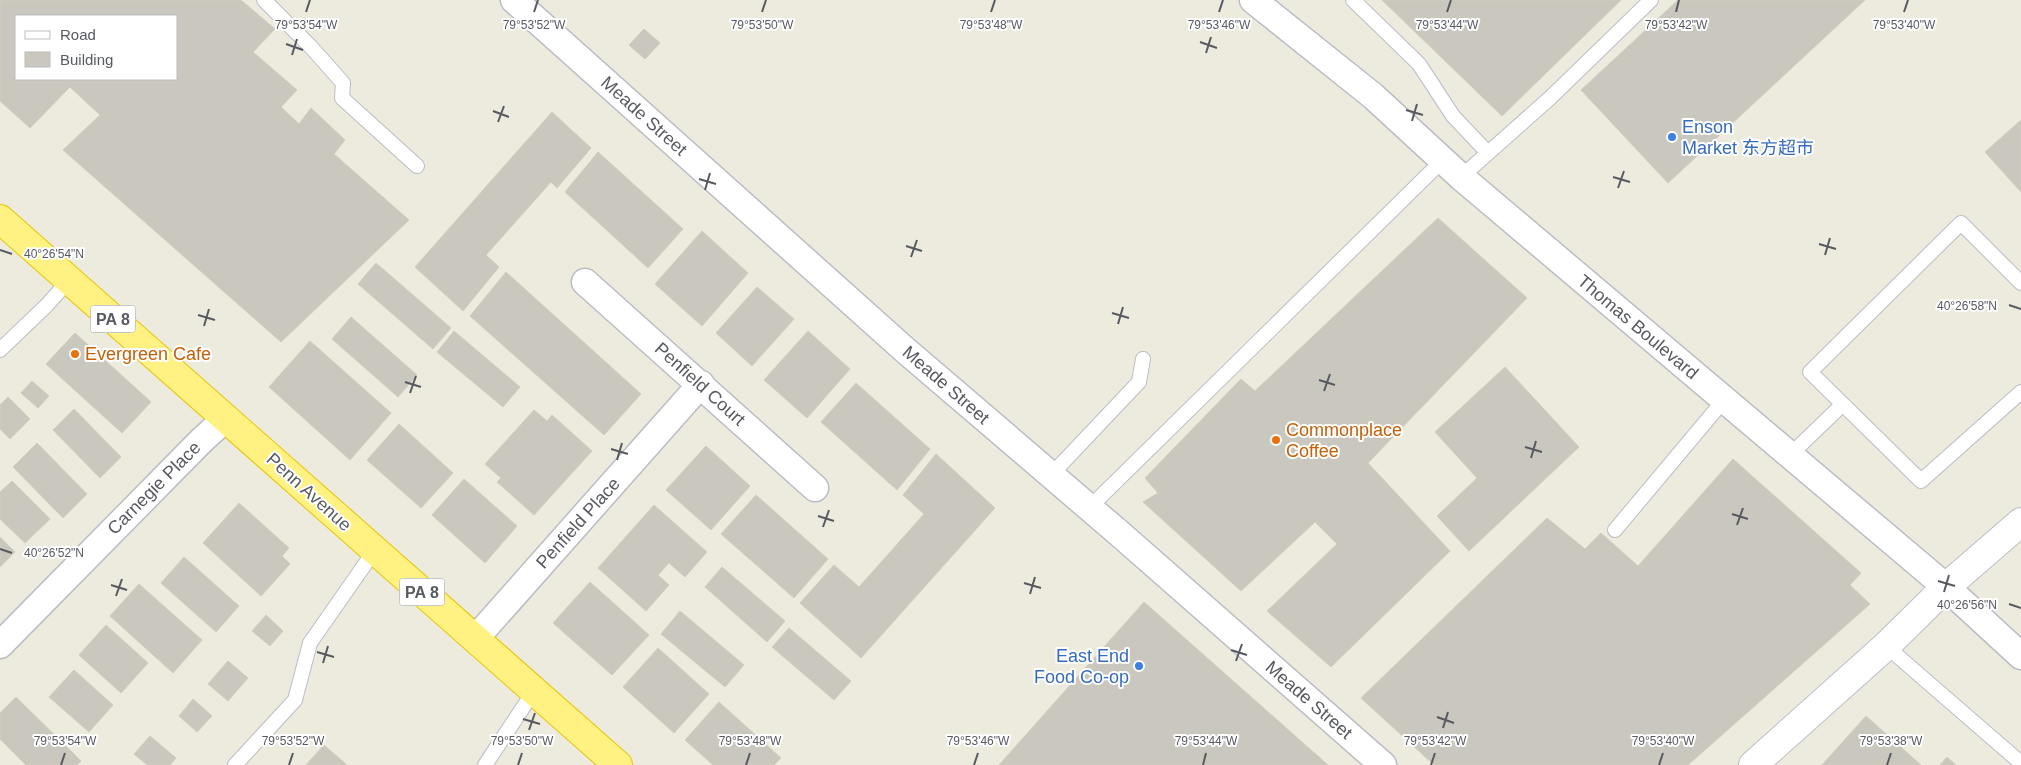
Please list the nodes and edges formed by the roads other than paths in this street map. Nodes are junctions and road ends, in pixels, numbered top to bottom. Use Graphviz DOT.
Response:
graph roads {
  1 [pos="264,0"];
  2 [pos="514,0"];
  3 [pos="1253,0"];
  4 [pos="1353,0"];
  5 [pos="1651,0"];
  6 [pos="1488,153"];
  7 [pos="417,166"];
  8 [pos="1452,168"];
  9 [pos="0,219"];
  10 [pos="69,280"];
  11 [pos="584,282"];
  12 [pos="2021,283"];
  13 [pos="0,350"];
  14 [pos="1143,359"];
  15 [pos="701,384"];
  16 [pos="2021,392"];
  17 [pos="1724,400"];
  18 [pos="1842,404"];
  19 [pos="226,418"];
  20 [pos="1790,455"];
  21 [pos="1051,475"];
  22 [pos="815,488"];
  23 [pos="1089,508"];
  24 [pos="2021,522"];
  25 [pos="1615,530"];
  26 [pos="375,550"];
  27 [pos="1946,587"];
  28 [pos="475,638"];
  29 [pos="0,645"];
  30 [pos="1886,646"];
  31 [pos="2021,656"];
  32 [pos="534,691"];
  33 [pos="2021,763"];
  34 [pos="234,765"];
  35 [pos="485,765"];
  36 [pos="618,765"];
  37 [pos="1383,765"];
  38 [pos="1753,765"];
  1 -- 7 [label="lane"];
  2 -- 21 [label="street, Meade Street"];
  3 -- 8 [label="street, Thomas Boulevard"];
  4 -- 6 [label="lane"];
  5 -- 6 [label="lane"];
  6 -- 8 [label="lane"];
  8 -- 17 [label="street, Thomas Boulevard"];
  8 -- 23 [label="lane"];
  9 -- 10 [label="highway, Penn Avenue / PA 8"];
  10 -- 13 [label="lane"];
  10 -- 19 [label="highway, Penn Avenue / PA 8"];
  11 -- 15 [label="street, Penfield Court"];
  12 -- 18 [label="lane"];
  14 -- 21 [label="lane"];
  15 -- 22 [label="street, Penfield Court"];
  15 -- 28 [label="street, Penfield Place"];
  16 -- 18 [label="lane"];
  17 -- 20 [label="street, Thomas Boulevard"];
  17 -- 25 [label="lane"];
  18 -- 20 [label="lane"];
  19 -- 26 [label="highway, Penn Avenue / PA 8"];
  19 -- 29 [label="street, Carnegie Place"];
  20 -- 27 [label="street, Thomas Boulevard"];
  21 -- 23 [label="street, Meade Street"];
  23 -- 37 [label="street, Meade Street"];
  24 -- 27 [label="main road"];
  26 -- 28 [label="highway, Penn Avenue / PA 8"];
  26 -- 34 [label="lane"];
  27 -- 30 [label="main road"];
  27 -- 31 [label="street, Thomas Boulevard"];
  28 -- 32 [label="highway, Penn Avenue / PA 8"];
  30 -- 33 [label="lane"];
  30 -- 38 [label="main road"];
  32 -- 35 [label="lane"];
  32 -- 36 [label="highway, Penn Avenue / PA 8"];
}
